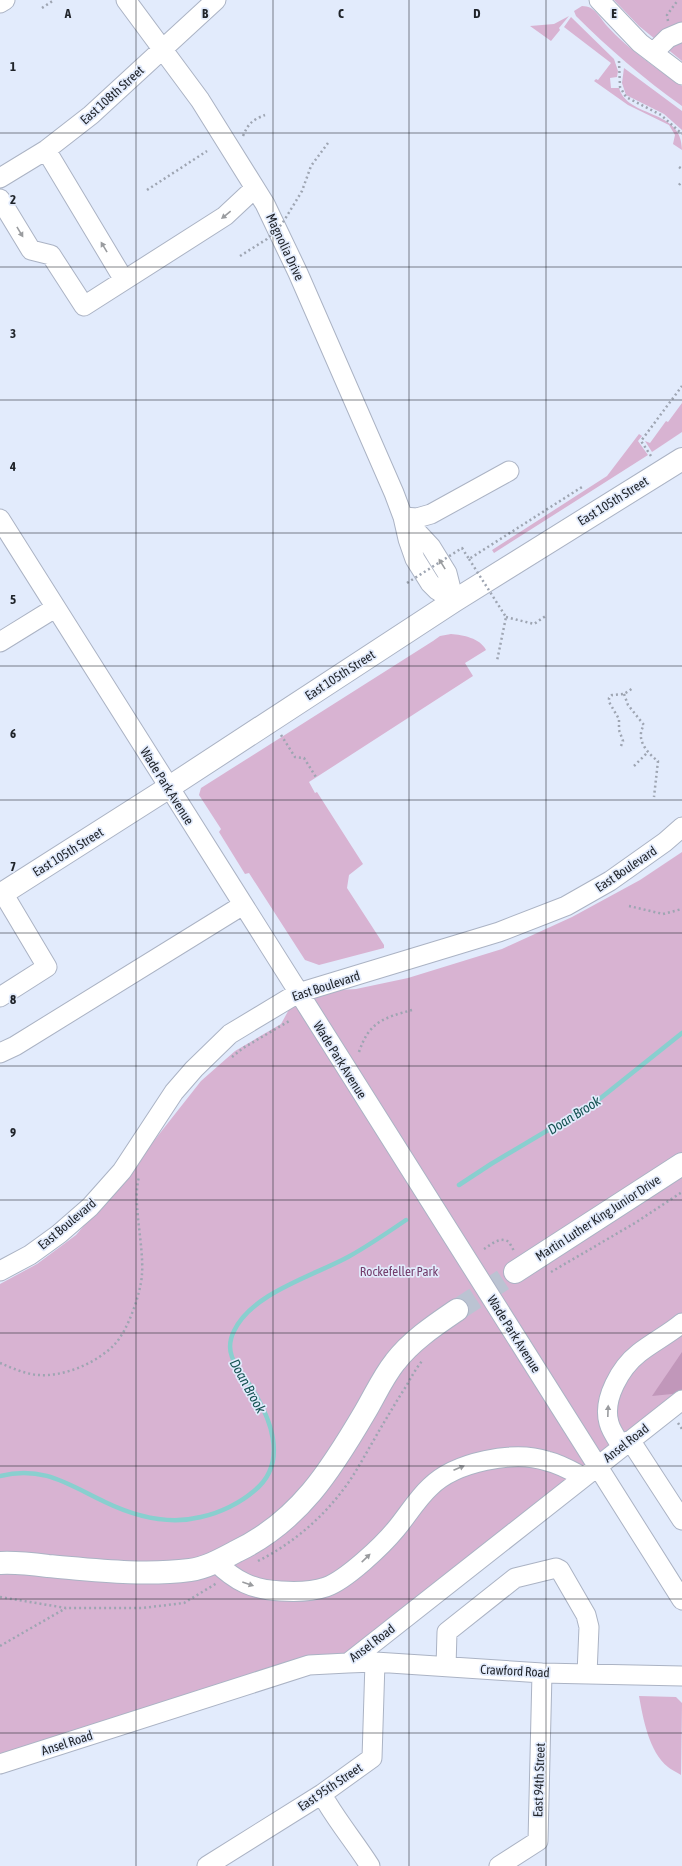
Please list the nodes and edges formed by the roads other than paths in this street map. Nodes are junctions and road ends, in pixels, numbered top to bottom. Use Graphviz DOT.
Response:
graph roads {
  1 [pos="5,0"];
  2 [pos="126,0"];
  3 [pos="216,0"];
  4 [pos="599,0"];
  5 [pos="0,3"];
  6 [pos="678,34"];
  7 [pos="163,48"];
  8 [pos="653,53"];
  9 [pos="682,75"];
  10 [pos="46,150"];
  11 [pos="0,178"];
  12 [pos="255,188"];
  13 [pos="0,199"];
  14 [pos="124,280"];
  15 [pos="681,462"];
  16 [pos="509,471"];
  17 [pos="403,517"];
  18 [pos="0,520"];
  19 [pos="454,600"];
  20 [pos="55,608"];
  21 [pos="0,642"];
  22 [pos="168,788"];
  23 [pos="682,827"];
  24 [pos="2,894"];
  25 [pos="243,905"];
  26 [pos="298,993"];
  27 [pos="0,997"];
  28 [pos="0,1053"];
  29 [pos="682,1164"];
  30 [pos="515,1263"];
  31 [pos="0,1271"];
  32 [pos="457,1310"];
  33 [pos="682,1323"];
  34 [pos="682,1400"];
  35 [pos="626,1444"];
  36 [pos="590,1471"];
  37 [pos="682,1520"];
  38 [pos="0,1562"];
  39 [pos="216,1562"];
  40 [pos="679,1588"];
  41 [pos="376,1662"];
  42 [pos="348,1663"];
  43 [pos="446,1666"];
  44 [pos="542,1673"];
  45 [pos="587,1674"];
  46 [pos="682,1676"];
  47 [pos="0,1764"];
  48 [pos="326,1804"];
  49 [pos="207,1866"];
  50 [pos="370,1866"];
  51 [pos="499,1866"];
  1 -- 5 [label="street"];
  2 -- 7 [label="street, Magnolia Drive"];
  3 -- 7 [label="street, East 108th Street"];
  4 -- 8 [label="street"];
  6 -- 8 [label="street"];
  7 -- 10 [label="street, East 108th Street"];
  7 -- 12 [label="street, Magnolia Drive"];
  8 -- 9 [label="street"];
  10 -- 11 [label="street, East 108th Street"];
  14 -- 10 [label="street, one-way"];
  12 -- 14 [label="street, one-way"];
  12 -- 17 [label="street, Magnolia Drive"];
  13 -- 14 [label="street, one-way"];
  15 -- 19 [label="main road, East 105th Street"];
  16 -- 17 [label="street"];
  17 -- 19 [label="street, Magnolia Drive"];
  18 -- 20 [label="street, Wade Park Avenue"];
  19 -- 22 [label="main road, East 105th Street"];
  20 -- 21 [label="street"];
  20 -- 22 [label="street, Wade Park Avenue"];
  22 -- 24 [label="main road, East 105th Street"];
  22 -- 25 [label="street, Wade Park Avenue"];
  23 -- 26 [label="street, East Boulevard"];
  24 -- 27 [label="street"];
  25 -- 26 [label="street, Wade Park Avenue"];
  25 -- 28 [label="street"];
  26 -- 31 [label="street, East Boulevard"];
  26 -- 36 [label="street, Wade Park Avenue"];
  29 -- 30 [label="main road, Martin Luther King Junior Drive"];
  32 -- 39 [label="main road"];
  35 -- 33 [label="street, one-way"];
  34 -- 35 [label="street, Ansel Road"];
  35 -- 36 [label="street, Ansel Road"];
  35 -- 37 [label="street"];
  39 -- 36 [label="street, one-way"];
  36 -- 40 [label="street, Wade Park Avenue"];
  36 -- 42 [label="street, Ansel Road"];
  38 -- 39 [label="main road"];
  41 -- 42 [label="street, Crawford Road"];
  41 -- 43 [label="street, Crawford Road"];
  41 -- 49 [label="street, East 95th Street"];
  42 -- 47 [label="street, Ansel Road"];
  43 -- 44 [label="street, Crawford Road"];
  43 -- 45 [label="street"];
  44 -- 45 [label="street, Crawford Road"];
  44 -- 51 [label="street, East 94th Street"];
  45 -- 46 [label="street, Crawford Road"];
  48 -- 50 [label="street"];
}
